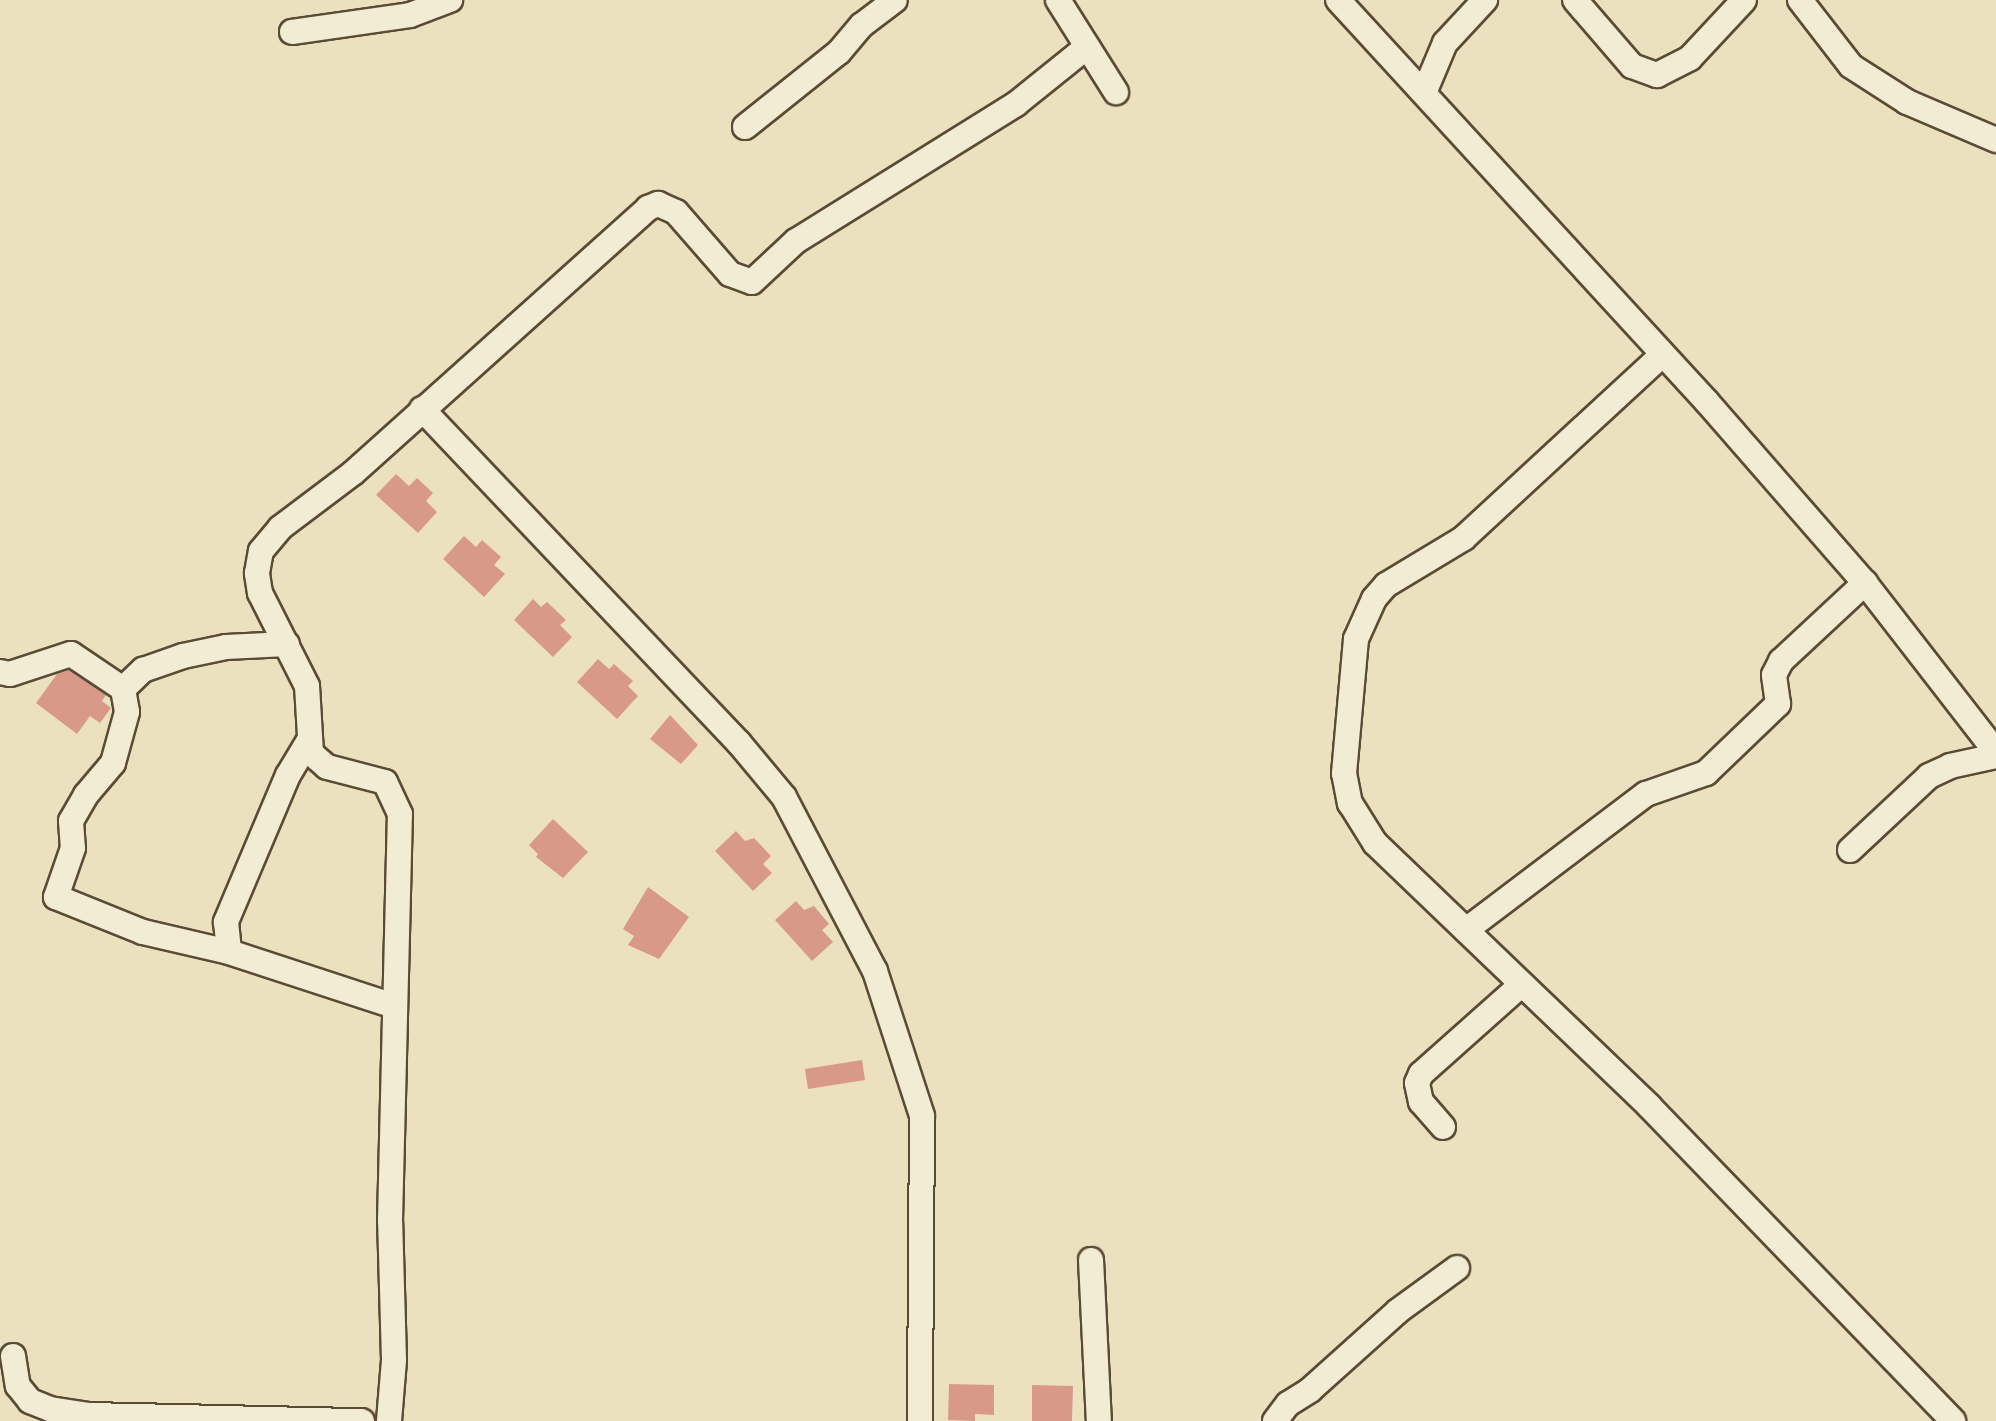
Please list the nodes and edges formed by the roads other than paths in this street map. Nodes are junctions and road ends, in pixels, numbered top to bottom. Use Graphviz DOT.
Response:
graph roads {
  1 [pos="450,0"];
  2 [pos="895,0"];
  3 [pos="1058,0"];
  4 [pos="1338,0"];
  5 [pos="1485,0"];
  6 [pos="1575,0"];
  7 [pos="1744,0"];
  8 [pos="1800,0"];
  9 [pos="292,32"];
  10 [pos="1087,47"];
  11 [pos="1116,92"];
  12 [pos="1424,93"];
  13 [pos="744,127"];
  14 [pos="1996,140"];
  15 [pos="1661,355"];
  16 [pos="422,410"];
  17 [pos="1865,583"];
  18 [pos="287,644"];
  19 [pos="0,672"];
  20 [pos="123,689"];
  21 [pos="308,742"];
  22 [pos="1996,754"];
  23 [pos="1850,850"];
  24 [pos="1466,930"];
  25 [pos="229,952"];
  26 [pos="1521,985"];
  27 [pos="394,1006"];
  28 [pos="1443,1127"];
  29 [pos="1091,1260"];
  30 [pos="1457,1268"];
  31 [pos="13,1356"];
  32 [pos="362,1421"];
  33 [pos="389,1421"];
  34 [pos="920,1421"];
  35 [pos="1099,1421"];
  36 [pos="1275,1421"];
  37 [pos="1952,1421"];
  1 -- 9 [label="street"];
  2 -- 13 [label="street"];
  3 -- 10 [label="street"];
  4 -- 12 [label="street"];
  5 -- 12 [label="street"];
  6 -- 7 [label="street"];
  8 -- 14 [label="street"];
  10 -- 11 [label="street"];
  10 -- 16 [label="street"];
  12 -- 15 [label="street"];
  15 -- 17 [label="street"];
  15 -- 24 [label="street"];
  16 -- 18 [label="street"];
  16 -- 34 [label="street"];
  17 -- 22 [label="street"];
  17 -- 24 [label="street"];
  18 -- 20 [label="street"];
  18 -- 21 [label="street"];
  19 -- 20 [label="street"];
  20 -- 25 [label="street"];
  21 -- 25 [label="street"];
  21 -- 27 [label="street"];
  22 -- 23 [label="street"];
  24 -- 26 [label="street"];
  25 -- 27 [label="street"];
  26 -- 28 [label="street"];
  26 -- 37 [label="street"];
  27 -- 33 [label="street"];
  29 -- 35 [label="street"];
  30 -- 36 [label="street"];
  31 -- 32 [label="street"];
}
